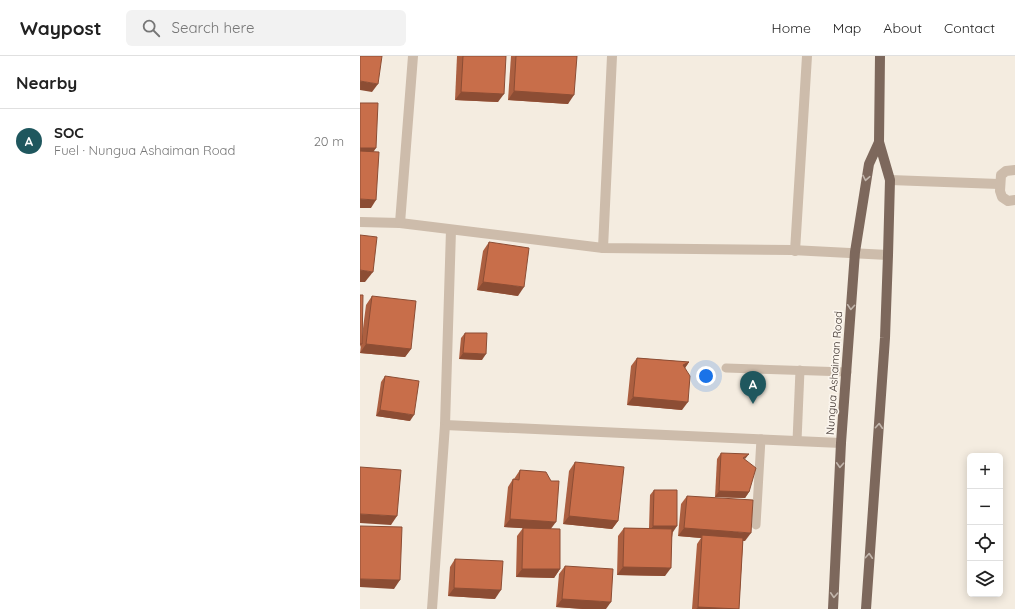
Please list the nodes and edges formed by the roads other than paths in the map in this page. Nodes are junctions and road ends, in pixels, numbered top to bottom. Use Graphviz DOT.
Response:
graph roads {
  1 [pos="413,56"];
  2 [pos="612,56"];
  3 [pos="807,56"];
  4 [pos="880,56"];
  5 [pos="879,142"];
  6 [pos="1015,170"];
  7 [pos="890,180"];
  8 [pos="999,184"];
  9 [pos="1015,200"];
  10 [pos="360,222"];
  11 [pos="400,223"];
  12 [pos="451,230"];
  13 [pos="603,248"];
  14 [pos="795,251"];
  15 [pos="855,252"];
  16 [pos="888,254"];
  17 [pos="726,368"];
  18 [pos="800,370"];
  19 [pos="847,372"];
  20 [pos="445,425"];
  21 [pos="761,439"];
  22 [pos="797,441"];
  23 [pos="841,443"];
  24 [pos="756,525"];
  25 [pos="432,609"];
  26 [pos="833,609"];
  27 [pos="866,609"];
  1 -- 11 [label="street"];
  2 -- 13 [label="street"];
  3 -- 14 [label="street"];
  4 -- 5 [label="main road, Nungua Ashaiman Road"];
  5 -- 7 [label="main road, Nungua Ashaiman Road"];
  5 -- 15 [label="main road, Nungua Ashaiman Road, one-way"];
  6 -- 8 [label="street"];
  7 -- 8 [label="street"];
  7 -- 16 [label="main road, Nungua Ashaiman Road"];
  8 -- 9 [label="street"];
  10 -- 11 [label="street"];
  11 -- 12 [label="street"];
  12 -- 13 [label="street"];
  12 -- 20 [label="street"];
  13 -- 14 [label="street"];
  14 -- 15 [label="street"];
  15 -- 16 [label="street"];
  15 -- 19 [label="main road, Nungua Ashaiman Road, one-way"];
  27 -- 16 [label="main road, Nungua Ashaiman Road, one-way"];
  17 -- 18 [label="lane"];
  18 -- 19 [label="lane"];
  18 -- 22 [label="lane"];
  19 -- 23 [label="main road, Nungua Ashaiman Road"];
  20 -- 21 [label="street"];
  20 -- 25 [label="street"];
  21 -- 22 [label="street"];
  21 -- 24 [label="lane"];
  22 -- 23 [label="street"];
  23 -- 26 [label="main road, Nungua Ashaiman Road, one-way"];
}
